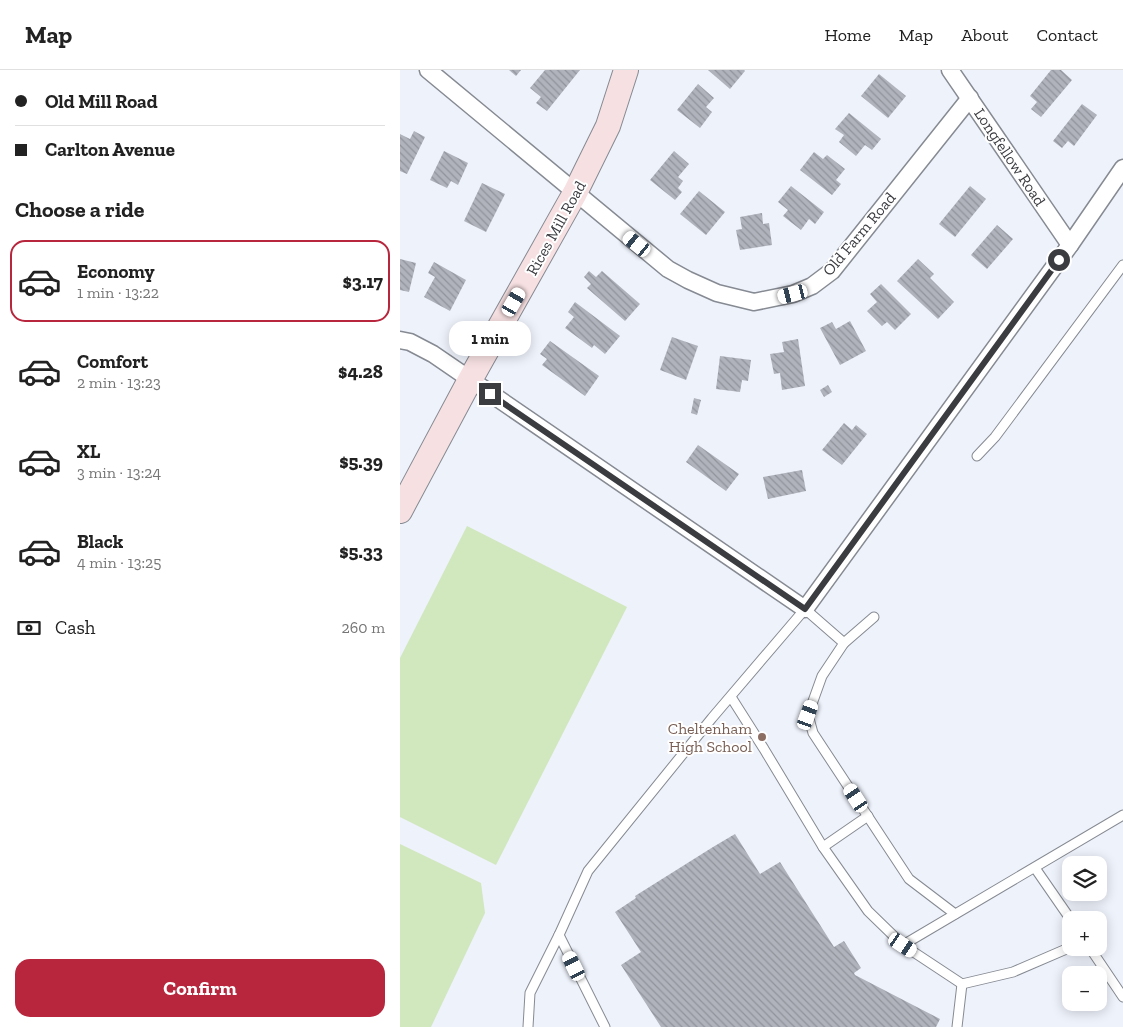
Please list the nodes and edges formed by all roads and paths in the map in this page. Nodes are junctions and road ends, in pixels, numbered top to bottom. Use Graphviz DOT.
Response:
graph roads {
  1 [pos="428,70"];
  2 [pos="626,70"];
  3 [pos="950,70"];
  4 [pos="970,98"];
  5 [pos="1123,168"];
  6 [pos="575,194"];
  7 [pos="1070,246"];
  8 [pos="1123,265"];
  9 [pos="400,340"];
  10 [pos="470,380"];
  11 [pos="977,456"];
  12 [pos="400,511"];
  13 [pos="805,609"];
  14 [pos="874,617"];
  15 [pos="844,643"];
  16 [pos="730,697"];
  17 [pos="1123,815"];
  18 [pos="868,816"];
  19 [pos="823,847"];
  20 [pos="1035,868"];
  21 [pos="1065,911"];
  22 [pos="955,914"];
  23 [pos="559,935"];
  24 [pos="903,945"];
  25 [pos="1062,951"];
  26 [pos="1095,956"];
  27 [pos="962,984"];
  28 [pos="1123,997"];
  29 [pos="528,1027"];
  30 [pos="605,1027"];
  31 [pos="957,1027"];
  1 -- 6 [label="street, Old Farm Road"];
  2 -- 6 [label="street, Rices Mill Road"];
  3 -- 4 [label="street, Longfellow Road"];
  4 -- 6 [label="street, Old Farm Road"];
  4 -- 7 [label="street, Longfellow Road"];
  5 -- 7 [label="street"];
  6 -- 10 [label="street, Rices Mill Road"];
  7 -- 13 [label="street"];
  8 -- 11 [label="lane"];
  9 -- 10 [label="street"];
  10 -- 12 [label="street, Rices Mill Road"];
  10 -- 13 [label="street"];
  13 -- 15 [label="lane"];
  13 -- 16 [label="lane"];
  14 -- 15 [label="lane"];
  15 -- 18 [label="lane"];
  16 -- 19 [label="lane"];
  16 -- 23 [label="lane"];
  17 -- 20 [label="lane"];
  18 -- 19 [label="lane"];
  18 -- 22 [label="lane"];
  19 -- 24 [label="lane"];
  20 -- 21 [label="lane"];
  20 -- 22 [label="lane"];
  22 -- 24 [label="lane"];
  23 -- 29 [label="lane"];
  23 -- 30 [label="lane"];
  24 -- 27 [label="lane"];
  25 -- 27 [label="lane"];
  26 -- 28 [label="lane"];
  27 -- 31 [label="lane"];
}
